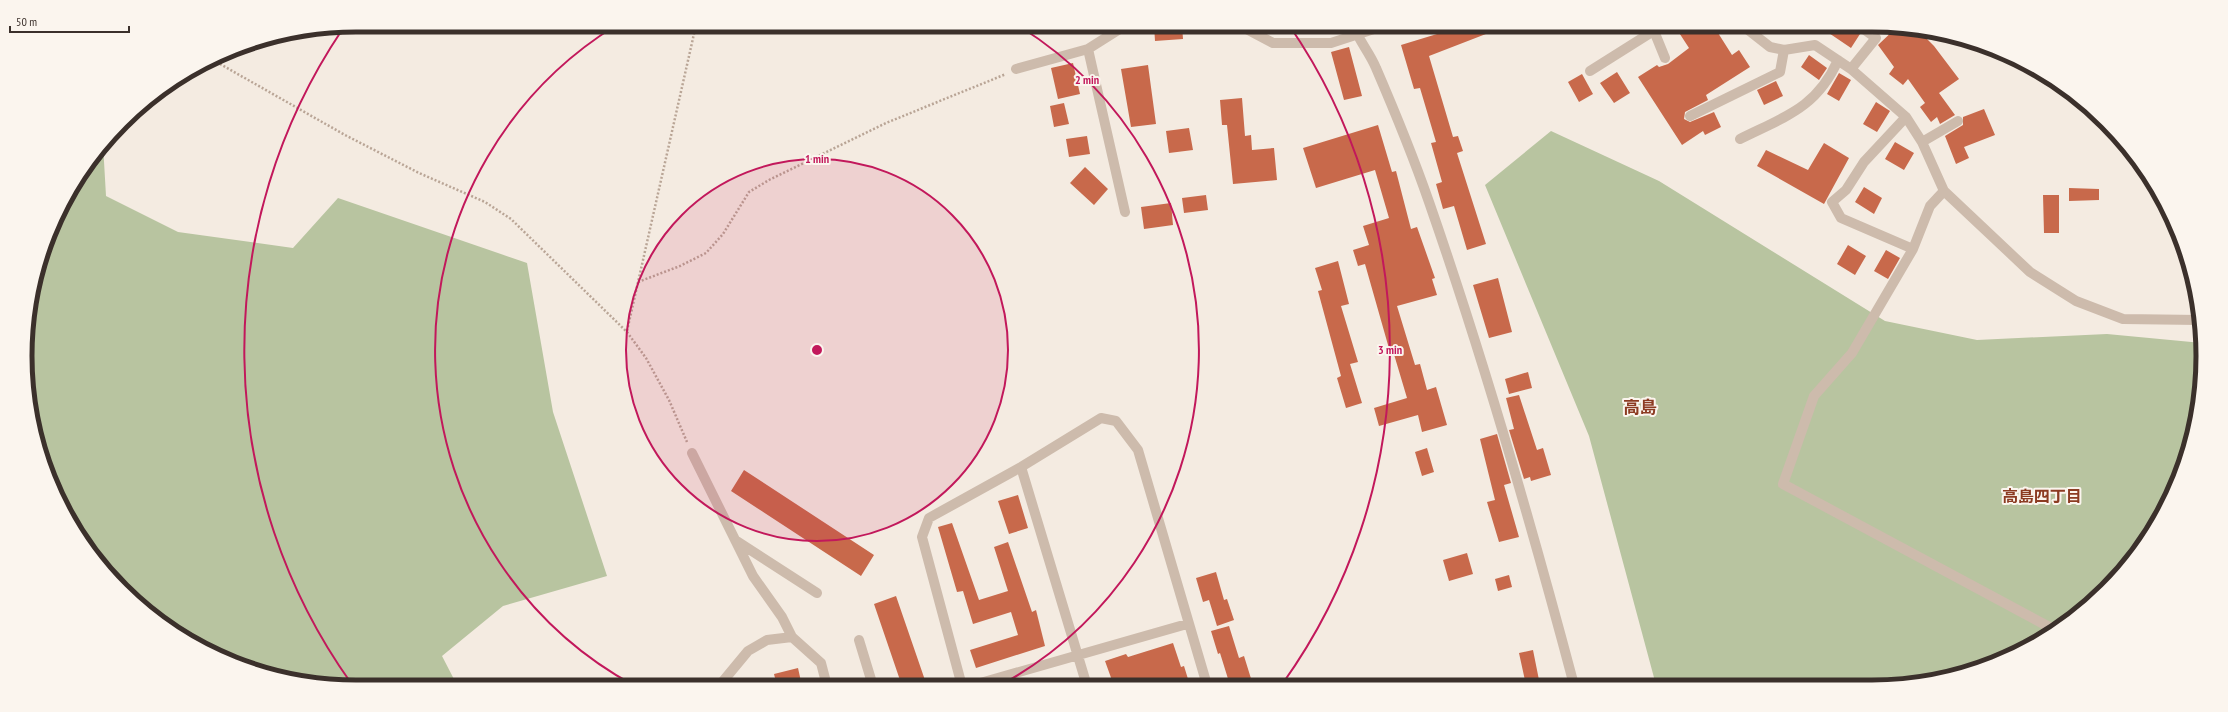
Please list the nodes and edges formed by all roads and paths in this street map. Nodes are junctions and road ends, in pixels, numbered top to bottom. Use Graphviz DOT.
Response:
graph roads {
  1 [pos="694,32"];
  2 [pos="1115,32"];
  3 [pos="1252,32"];
  4 [pos="1356,32"];
  5 [pos="1366,32"];
  6 [pos="1652,32"];
  7 [pos="1654,32"];
  8 [pos="1758,32"];
  9 [pos="1868,32"];
  10 [pos="1357,35"];
  11 [pos="1088,49"];
  12 [pos="1784,50"];
  13 [pos="1665,58"];
  14 [pos="1838,60"];
  15 [pos="218,63"];
  16 [pos="1852,69"];
  17 [pos="1016,70"];
  18 [pos="1590,71"];
  19 [pos="1690,116"];
  20 [pos="1906,117"];
  21 [pos="1958,121"];
  22 [pos="1740,139"];
  23 [pos="1922,142"];
  24 [pos="1944,191"];
  25 [pos="1124,212"];
  26 [pos="1913,249"];
  27 [pos="638,282"];
  28 [pos="2194,320"];
  29 [pos="627,332"];
  30 [pos="692,453"];
  31 [pos="1021,467"];
  32 [pos="735,540"];
  33 [pos="817,593"];
  34 [pos="1187,624"];
  35 [pos="2048,627"];
  36 [pos="792,637"];
  37 [pos="859,640"];
  38 [pos="1078,656"];
  39 [pos="724,680"];
  40 [pos="825,680"];
  41 [pos="871,680"];
  42 [pos="960,680"];
  43 [pos="992,680"];
  44 [pos="1085,680"];
  45 [pos="1205,680"];
  46 [pos="1573,680"];
  1 -- 27 [label="path"];
  2 -- 11 [label="street"];
  3 -- 10 [label="street"];
  4 -- 10 [label="street"];
  5 -- 10 [label="street"];
  6 -- 18 [label="street"];
  7 -- 13 [label="street"];
  8 -- 12 [label="street"];
  9 -- 16 [label="street"];
  10 -- 46 [label="street"];
  11 -- 17 [label="street"];
  11 -- 25 [label="street"];
  12 -- 14 [label="street"];
  12 -- 19 [label="street"];
  14 -- 16 [label="street"];
  14 -- 22 [label="street"];
  15 -- 29 [label="path"];
  16 -- 20 [label="street"];
  17 -- 27 [label="path"];
  20 -- 23 [label="street"];
  20 -- 26 [label="street"];
  21 -- 23 [label="street"];
  23 -- 24 [label="street"];
  24 -- 26 [label="street"];
  24 -- 28 [label="street"];
  26 -- 35 [label="street"];
  27 -- 29 [label="path"];
  29 -- 30 [label="path"];
  30 -- 32 [label="street"];
  31 -- 34 [label="street"];
  31 -- 38 [label="street"];
  31 -- 42 [label="street"];
  32 -- 33 [label="street"];
  32 -- 36 [label="street"];
  34 -- 38 [label="street"];
  34 -- 45 [label="street"];
  36 -- 39 [label="street"];
  36 -- 40 [label="street"];
  37 -- 41 [label="street"];
  38 -- 43 [label="street"];
  38 -- 44 [label="street"];
}
